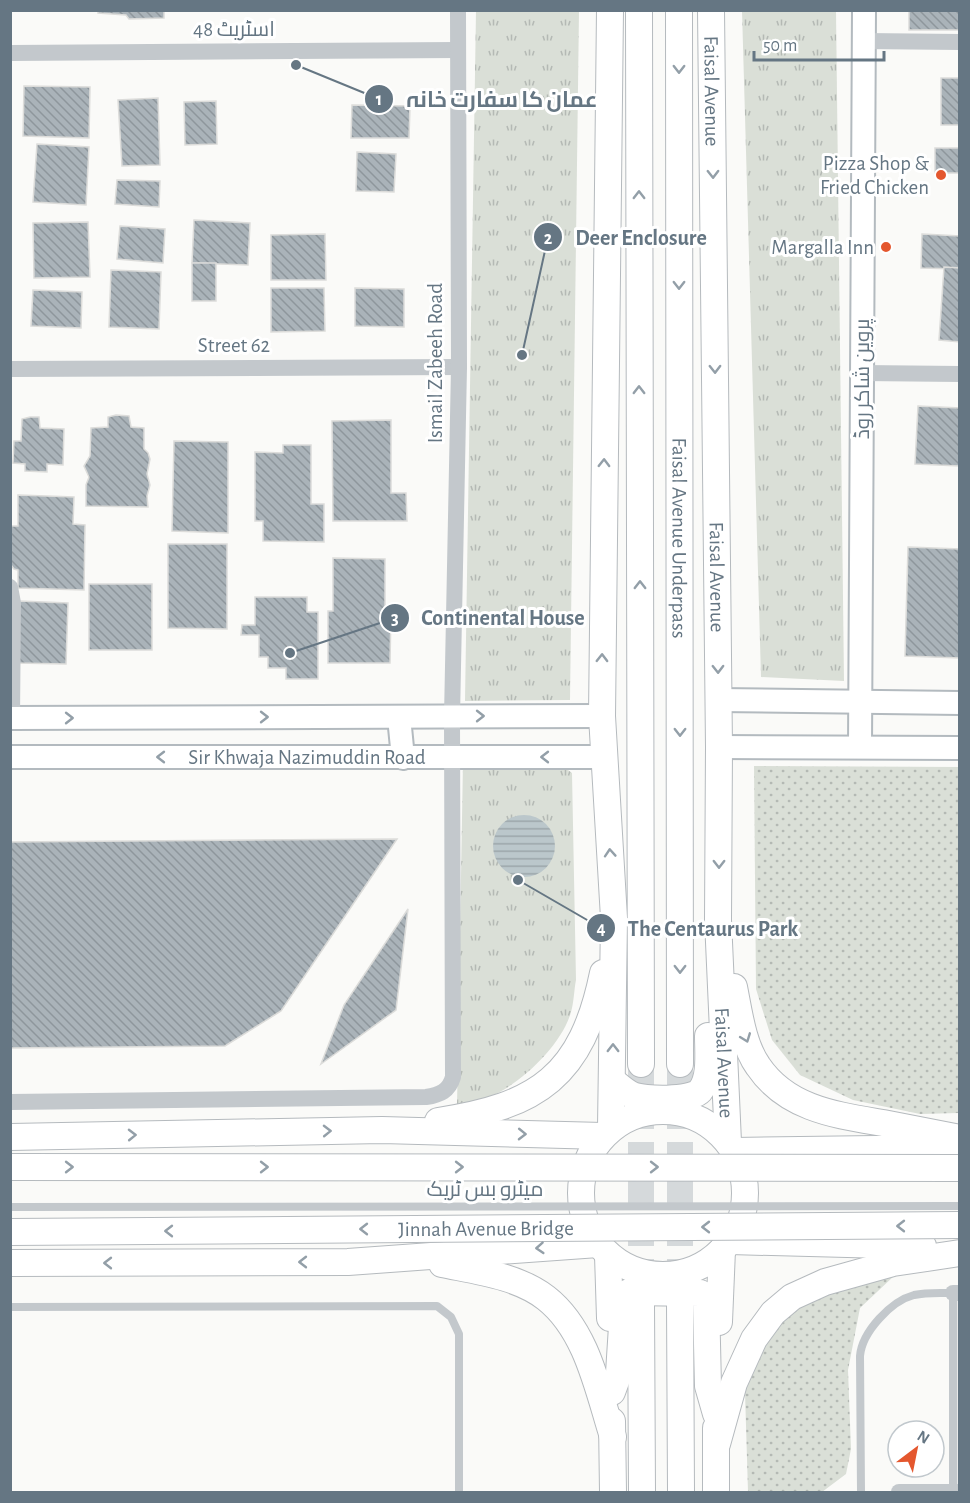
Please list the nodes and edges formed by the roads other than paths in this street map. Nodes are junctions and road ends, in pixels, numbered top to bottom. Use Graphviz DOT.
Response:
graph roads {
  1 [pos="458,10"];
  2 [pos="610,10"];
  3 [pos="639,10"];
  4 [pos="679,10"];
  5 [pos="711,10"];
  6 [pos="864,10"];
  7 [pos="864,41"];
  8 [pos="960,42"];
  9 [pos="457,50"];
  10 [pos="10,53"];
  11 [pos="459,367"];
  12 [pos="10,369"];
  13 [pos="862,374"];
  14 [pos="960,374"];
  15 [pos="10,588"];
  16 [pos="718,700"];
  17 [pos="862,703"];
  18 [pos="960,703"];
  19 [pos="602,716"];
  20 [pos="399,717"];
  21 [pos="452,717"];
  22 [pos="11,718"];
  23 [pos="719,747"];
  24 [pos="860,747"];
  25 [pos="960,748"];
  26 [pos="10,757"];
  27 [pos="453,757"];
  28 [pos="603,757"];
  29 [pos="403,758"];
  30 [pos="614,918"];
  31 [pos="718,920"];
  32 [pos="641,1064"];
  33 [pos="680,1064"];
  34 [pos="613,1081"];
  35 [pos="10,1102"];
  36 [pos="382,1130"];
  37 [pos="607,1132"];
  38 [pos="10,1137"];
  39 [pos="960,1138"];
  40 [pos="731,1147"];
  41 [pos="960,1148"];
  42 [pos="10,1167"];
  43 [pos="960,1168"];
  44 [pos="960,1206"];
  45 [pos="10,1207"];
  46 [pos="960,1225"];
  47 [pos="10,1232"];
  48 [pos="726,1246"];
  49 [pos="960,1247"];
  50 [pos="603,1249"];
  51 [pos="960,1253"];
  52 [pos="348,1262"];
  53 [pos="10,1263"];
  54 [pos="956,1293"];
  55 [pos="641,1304"];
  56 [pos="680,1304"];
  57 [pos="10,1307"];
  58 [pos="612,1392"];
  59 [pos="716,1414"];
  60 [pos="717,1443"];
  61 [pos="612,1448"];
  62 [pos="459,1492"];
  63 [pos="598,1492"];
  64 [pos="613,1492"];
  65 [pos="642,1492"];
  66 [pos="681,1492"];
  67 [pos="717,1492"];
  68 [pos="861,1492"];
  69 [pos="899,1492"];
  70 [pos="953,1492"];
  71 [pos="960,1492"];
  1 -- 9 [label="street, Ismail Zabeeh Road"];
  19 -- 2 [label="main road, one-way"];
  32 -- 3 [label="main road, Faisal Avenue Underpass, one-way"];
  4 -- 33 [label="main road, Faisal Avenue Underpass, one-way"];
  5 -- 16 [label="main road, Faisal Avenue, one-way"];
  6 -- 7 [label="main road, پروین شاکر روڈ"];
  7 -- 8 [label="street"];
  7 -- 13 [label="main road, پروین شاکر روڈ"];
  9 -- 10 [label="street, اسٹریٹ 48"];
  9 -- 11 [label="street, Ismail Zabeeh Road"];
  11 -- 12 [label="street, Street 62"];
  11 -- 21 [label="street, Ismail Zabeeh Road"];
  13 -- 14 [label="street"];
  13 -- 17 [label="main road, پروین شاکر روڈ"];
  15 -- 22 [label="street"];
  16 -- 17 [label="main road"];
  16 -- 23 [label="main road, Faisal Avenue"];
  17 -- 18 [label="main road"];
  17 -- 24 [label="main road, پروین شاکر روڈ"];
  21 -- 19 [label="main road, Sir Khwaja Nazimuddin Road, one-way"];
  19 -- 28 [label="main road"];
  20 -- 21 [label="main road, Sir Khwaja Nazimuddin Road"];
  22 -- 20 [label="main road, Sir Khwaja Nazimuddin Road, one-way"];
  20 -- 29 [label="main road"];
  21 -- 27 [label="street, Ismail Zabeeh Road"];
  23 -- 24 [label="main road"];
  23 -- 31 [label="main road, Faisal Avenue, one-way"];
  24 -- 25 [label="main road"];
  29 -- 26 [label="main road, Sir Khwaja Nazimuddin Road, one-way"];
  28 -- 27 [label="main road, Sir Khwaja Nazimuddin Road, one-way"];
  27 -- 29 [label="main road, Sir Khwaja Nazimuddin Road"];
  27 -- 35 [label="street, Ismail Zabeeh Road"];
  30 -- 28 [label="main road, one-way"];
  34 -- 30 [label="main road, one-way"];
  30 -- 36 [label="main road"];
  31 -- 34 [label="main road"];
  31 -- 39 [label="main road, one-way"];
  31 -- 40 [label="main road, Faisal Avenue"];
  34 -- 37 [label="main road"];
  36 -- 37 [label="main road, one-way"];
  38 -- 36 [label="main road, one-way"];
  37 -- 40 [label="main road"];
  37 -- 50 [label="main road"];
  40 -- 41 [label="main road"];
  40 -- 48 [label="main road"];
  42 -- 43 [label="main road, one-way, bridge"];
  44 -- 45 [label="lane, میٹرو بس ٹریک, bridge"];
  46 -- 47 [label="main road, Jinnah Avenue Bridge, one-way, bridge"];
  48 -- 49 [label="main road"];
  48 -- 50 [label="main road"];
  48 -- 59 [label="main road"];
  50 -- 52 [label="main road, one-way"];
  50 -- 58 [label="main road"];
  51 -- 60 [label="main road"];
  52 -- 53 [label="main road, one-way"];
  52 -- 61 [label="main road"];
  54 -- 68 [label="lane"];
  54 -- 70 [label="lane"];
  55 -- 65 [label="main road"];
  56 -- 66 [label="main road"];
  57 -- 62 [label="lane"];
  58 -- 59 [label="main road"];
  58 -- 61 [label="main road"];
  59 -- 60 [label="main road"];
  60 -- 67 [label="main road"];
  61 -- 63 [label="main road"];
  61 -- 64 [label="main road"];
  69 -- 70 [label="street"];
  70 -- 71 [label="street"];
}
